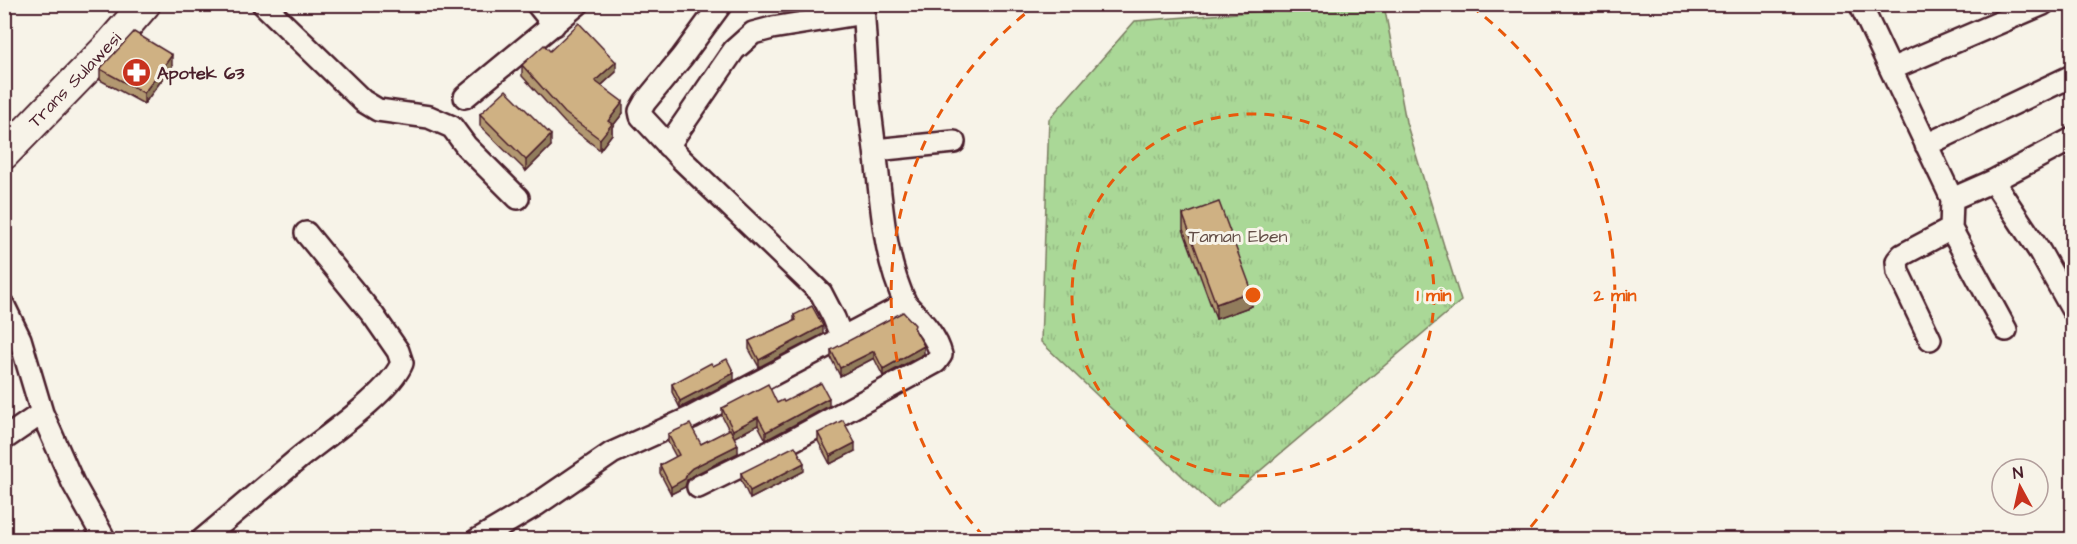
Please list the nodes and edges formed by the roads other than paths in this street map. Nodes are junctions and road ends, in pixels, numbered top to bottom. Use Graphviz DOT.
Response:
graph roads {
  1 [pos="145,4"];
  2 [pos="263,4"];
  3 [pos="537,4"];
  4 [pos="578,4"];
  5 [pos="721,4"];
  6 [pos="1860,4"];
  7 [pos="2043,4"];
  8 [pos="864,9"];
  9 [pos="554,25"];
  10 [pos="1891,69"];
  11 [pos="2073,76"];
  12 [pos="465,97"];
  13 [pos="2073,139"];
  14 [pos="954,142"];
  15 [pos="1926,145"];
  16 [pos="668,146"];
  17 [pos="875,150"];
  18 [pos="4,154"];
  19 [pos="1993,181"];
  20 [pos="518,198"];
  21 [pos="1952,200"];
  22 [pos="1951,229"];
  23 [pos="306,233"];
  24 [pos="906,304"];
  25 [pos="4,306"];
  26 [pos="2073,309"];
  27 [pos="2006,330"];
  28 [pos="842,338"];
  29 [pos="1930,339"];
  30 [pos="42,413"];
  31 [pos="4,439"];
  32 [pos="699,487"];
  33 [pos="105,540"];
  34 [pos="202,540"];
  35 [pos="477,540"];
  1 -- 18 [label="highway, Trans Sulawesi"];
  2 -- 20 [label="street"];
  3 -- 9 [label="street"];
  4 -- 9 [label="street"];
  5 -- 16 [label="street"];
  6 -- 10 [label="street"];
  7 -- 10 [label="street"];
  8 -- 16 [label="street"];
  8 -- 17 [label="street"];
  9 -- 12 [label="street"];
  10 -- 15 [label="street"];
  11 -- 15 [label="street"];
  13 -- 19 [label="street"];
  14 -- 17 [label="street"];
  15 -- 21 [label="street"];
  16 -- 28 [label="street"];
  17 -- 24 [label="street"];
  19 -- 21 [label="street"];
  19 -- 26 [label="street"];
  21 -- 22 [label="street"];
  22 -- 27 [label="street"];
  22 -- 29 [label="street"];
  23 -- 34 [label="street"];
  24 -- 28 [label="street"];
  24 -- 32 [label="street"];
  25 -- 30 [label="street"];
  28 -- 35 [label="street"];
  30 -- 31 [label="street"];
  30 -- 33 [label="street"];
}
